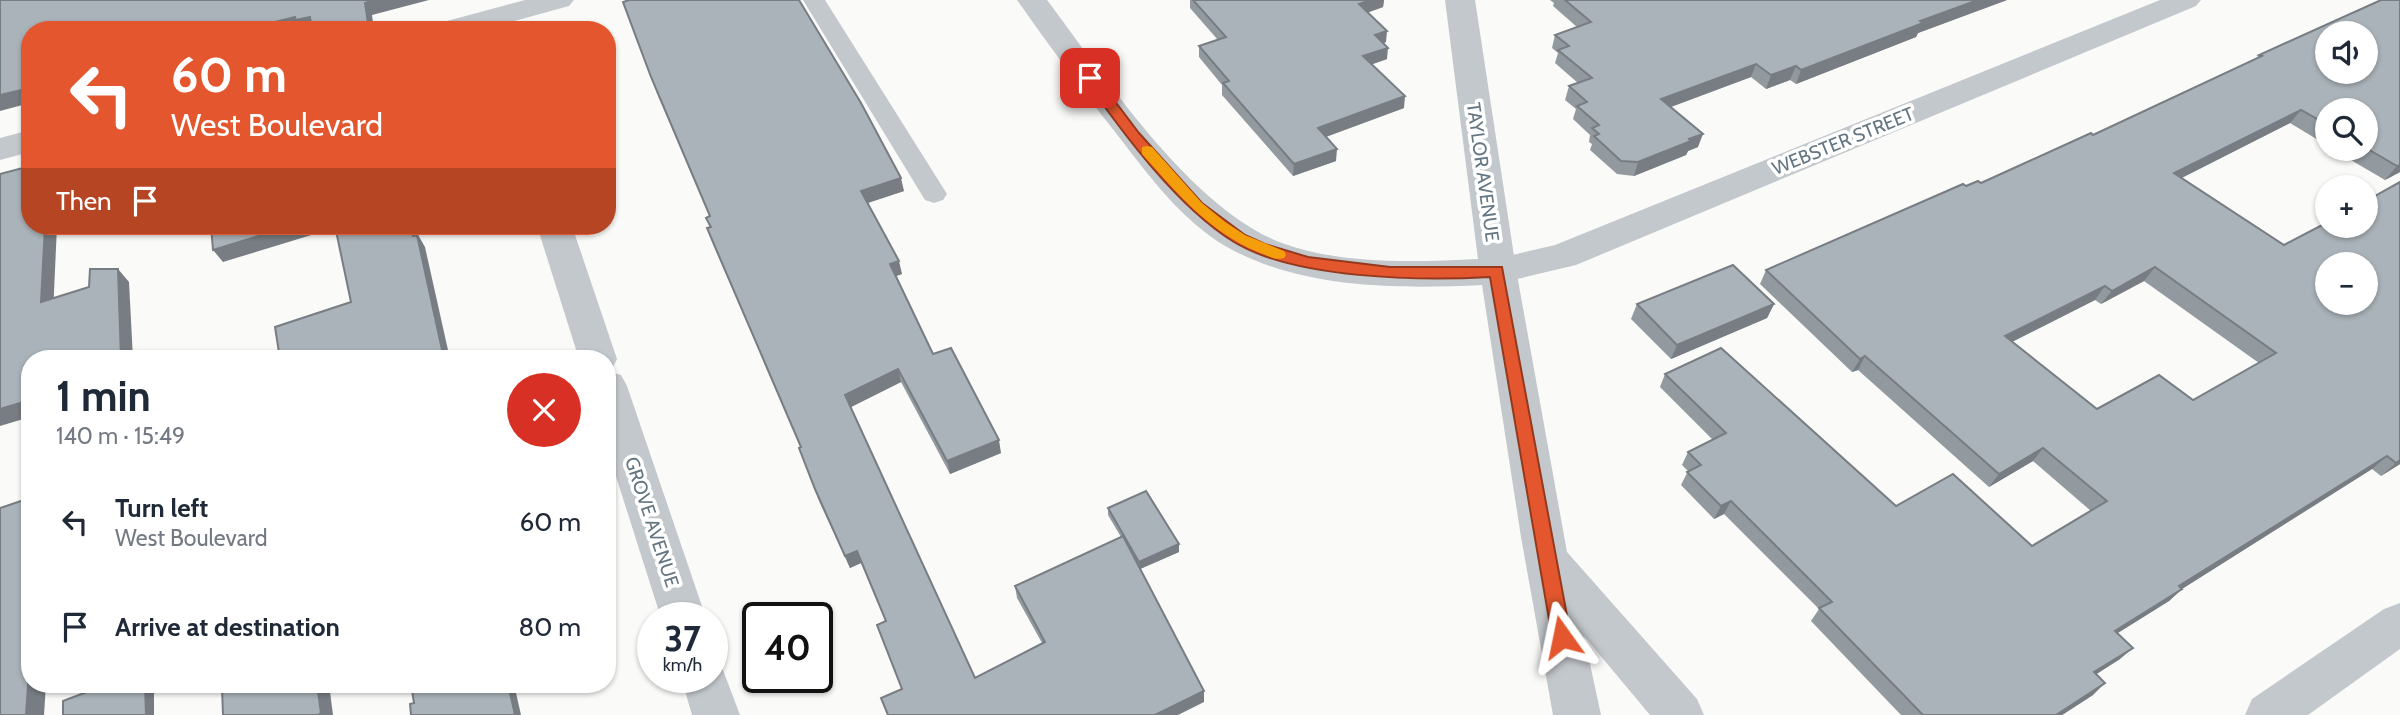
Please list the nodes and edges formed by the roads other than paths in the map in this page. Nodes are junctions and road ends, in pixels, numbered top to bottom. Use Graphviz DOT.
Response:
graph roads {
  1 [pos="559,0"];
  2 [pos="814,0"];
  3 [pos="1032,0"];
  4 [pos="1460,0"];
  5 [pos="2186,0"];
  6 [pos="485,16"];
  7 [pos="21,143"];
  8 [pos="0,149"];
  9 [pos="934,194"];
  10 [pos="557,235"];
  11 [pos="1496,271"];
  12 [pos="595,350"];
  13 [pos="616,413"];
  14 [pos="1546,558"];
  15 [pos="679,602"];
  16 [pos="2400,623"];
  17 [pos="709,693"];
  18 [pos="716,715"];
  19 [pos="1577,715"];
  20 [pos="1680,715"];
  21 [pos="2269,715"];
  1 -- 6 [label="street"];
  2 -- 9 [label="lane"];
  3 -- 11 [label="street, WEBSTER STREET"];
  4 -- 11 [label="street, TAYLOR AVENUE"];
  5 -- 11 [label="street, WEBSTER STREET"];
  7 -- 8 [label="street"];
  10 -- 12 [label="street"];
  11 -- 14 [label="street, TAYLOR AVENUE"];
  13 -- 15 [label="street, GROVE AVENUE"];
  14 -- 19 [label="street, TAYLOR AVENUE"];
  14 -- 20 [label="street"];
  16 -- 21 [label="street"];
  17 -- 18 [label="street"];
}
